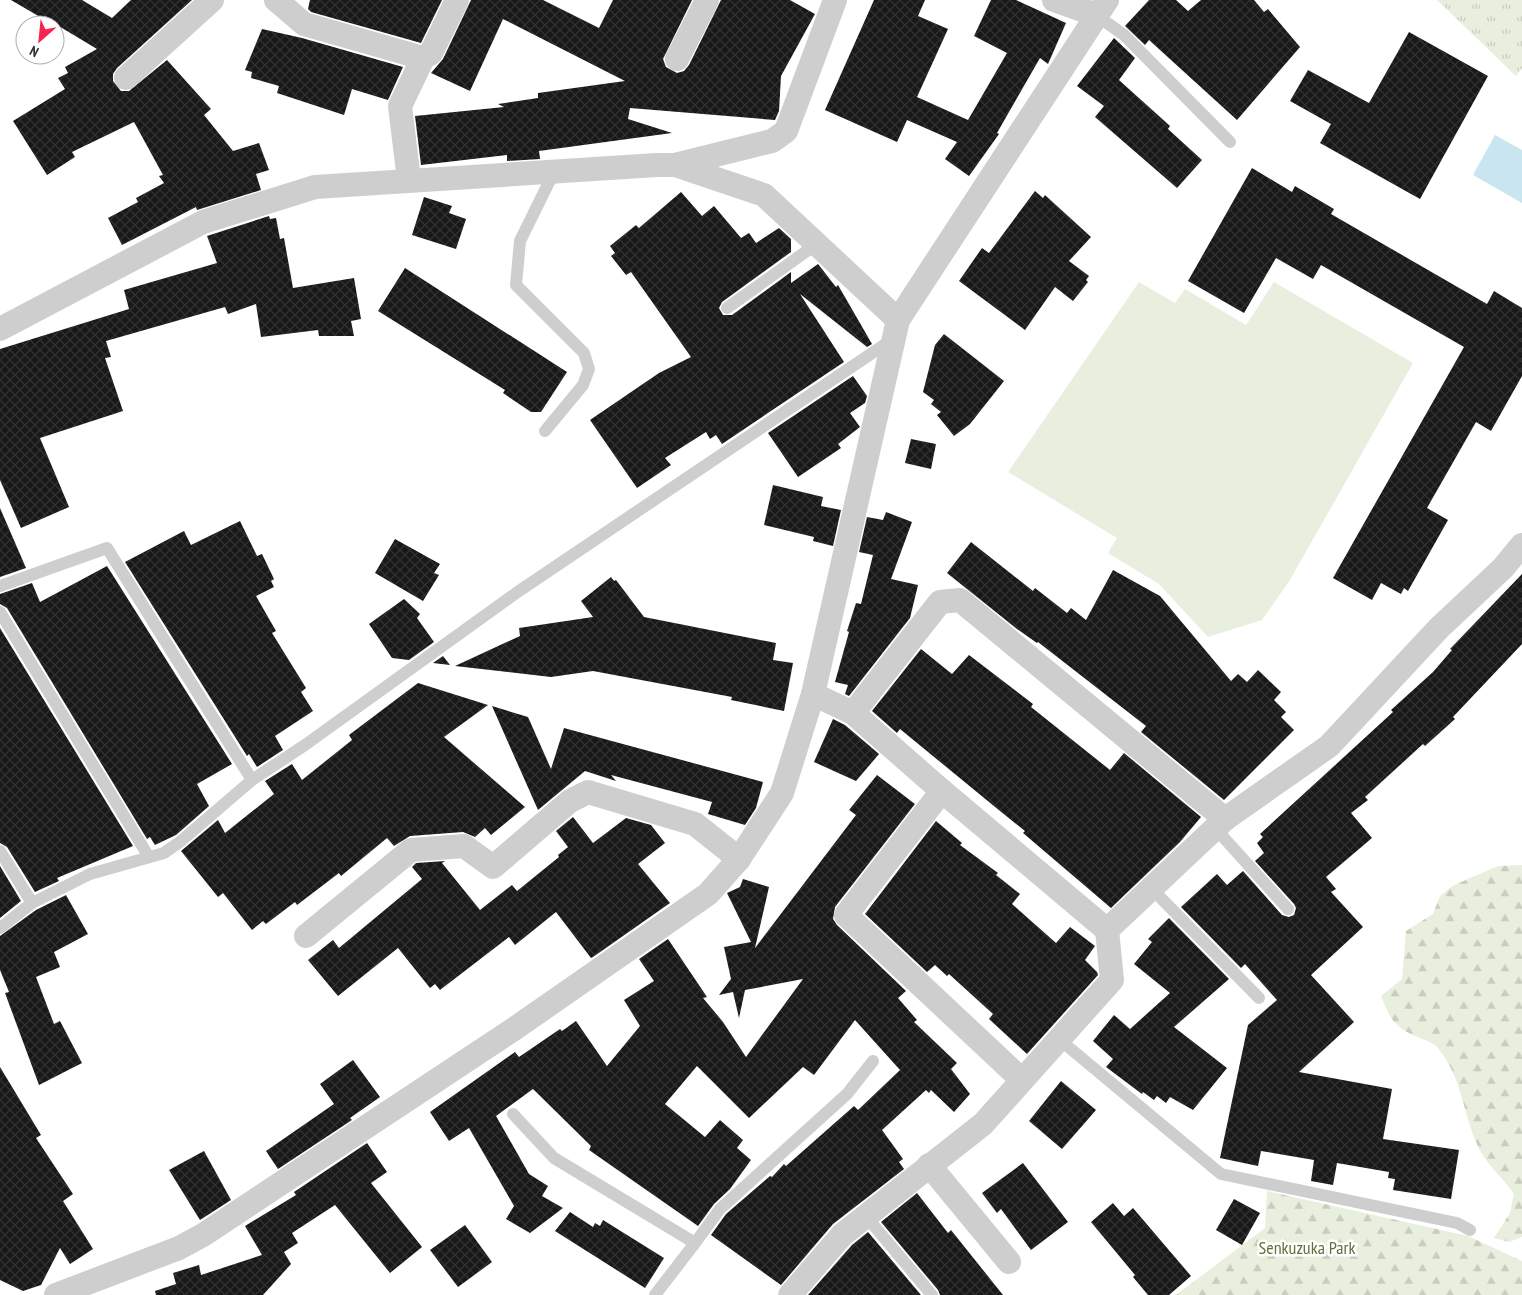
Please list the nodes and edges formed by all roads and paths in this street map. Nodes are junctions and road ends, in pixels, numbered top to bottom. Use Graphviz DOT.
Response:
graph roads {
  1 [pos="212,0"];
  2 [pos="276,0"];
  3 [pos="456,0"];
  4 [pos="707,0"];
  5 [pos="835,0"];
  6 [pos="1054,0"];
  7 [pos="1101,8"];
  8 [pos="423,58"];
  9 [pos="677,59"];
  10 [pos="126,78"];
  11 [pos="1230,142"];
  12 [pos="675,165"];
  13 [pos="554,172"];
  14 [pos="409,180"];
  15 [pos="818,243"];
  16 [pos="727,308"];
  17 [pos="0,329"];
  18 [pos="897,329"];
  19 [pos="545,431"];
  20 [pos="1522,545"];
  21 [pos="0,586"];
  22 [pos="0,612"];
  23 [pos="813,694"];
  24 [pos="853,713"];
  25 [pos="252,780"];
  26 [pos="942,791"];
  27 [pos="1220,823"];
  28 [pos="0,852"];
  29 [pos="149,857"];
  30 [pos="739,860"];
  31 [pos="1151,888"];
  32 [pos="32,903"];
  33 [pos="1288,909"];
  34 [pos="0,928"];
  35 [pos="1107,930"];
  36 [pos="306,936"];
  37 [pos="1259,998"];
  38 [pos="1060,1040"];
  39 [pos="874,1060"];
  40 [pos="1022,1080"];
  41 [pos="513,1114"];
  42 [pos="930,1166"];
  43 [pos="865,1215"];
  44 [pos="1470,1230"];
  45 [pos="695,1243"];
  46 [pos="1009,1262"];
  47 [pos="56,1295"];
  48 [pos="655,1295"];
  49 [pos="790,1295"];
  50 [pos="932,1295"];
  1 -- 10 [label="street"];
  2 -- 8 [label="street"];
  3 -- 8 [label="street"];
  4 -- 9 [label="street"];
  5 -- 12 [label="street"];
  6 -- 7 [label="street"];
  7 -- 11 [label="lane"];
  7 -- 18 [label="street"];
  8 -- 14 [label="street"];
  12 -- 13 [label="street"];
  12 -- 15 [label="street"];
  13 -- 14 [label="street"];
  13 -- 19 [label="lane"];
  14 -- 17 [label="street"];
  15 -- 16 [label="lane"];
  15 -- 18 [label="street"];
  18 -- 23 [label="street"];
  18 -- 25 [label="lane"];
  20 -- 27 [label="street"];
  21 -- 25 [label="lane"];
  22 -- 29 [label="lane"];
  23 -- 24 [label="street"];
  23 -- 30 [label="street"];
  24 -- 26 [label="street"];
  24 -- 27 [label="street"];
  25 -- 29 [label="lane"];
  26 -- 35 [label="street"];
  26 -- 40 [label="street"];
  27 -- 31 [label="street"];
  27 -- 33 [label="lane"];
  28 -- 32 [label="lane"];
  29 -- 32 [label="lane"];
  30 -- 36 [label="street"];
  30 -- 47 [label="street"];
  31 -- 35 [label="street"];
  31 -- 37 [label="lane"];
  32 -- 34 [label="lane"];
  35 -- 38 [label="street"];
  38 -- 40 [label="street"];
  38 -- 44 [label="lane"];
  39 -- 45 [label="lane"];
  40 -- 42 [label="street"];
  41 -- 45 [label="lane"];
  42 -- 43 [label="street"];
  42 -- 46 [label="street"];
  43 -- 49 [label="street"];
  43 -- 50 [label="lane"];
  45 -- 48 [label="lane"];
}
